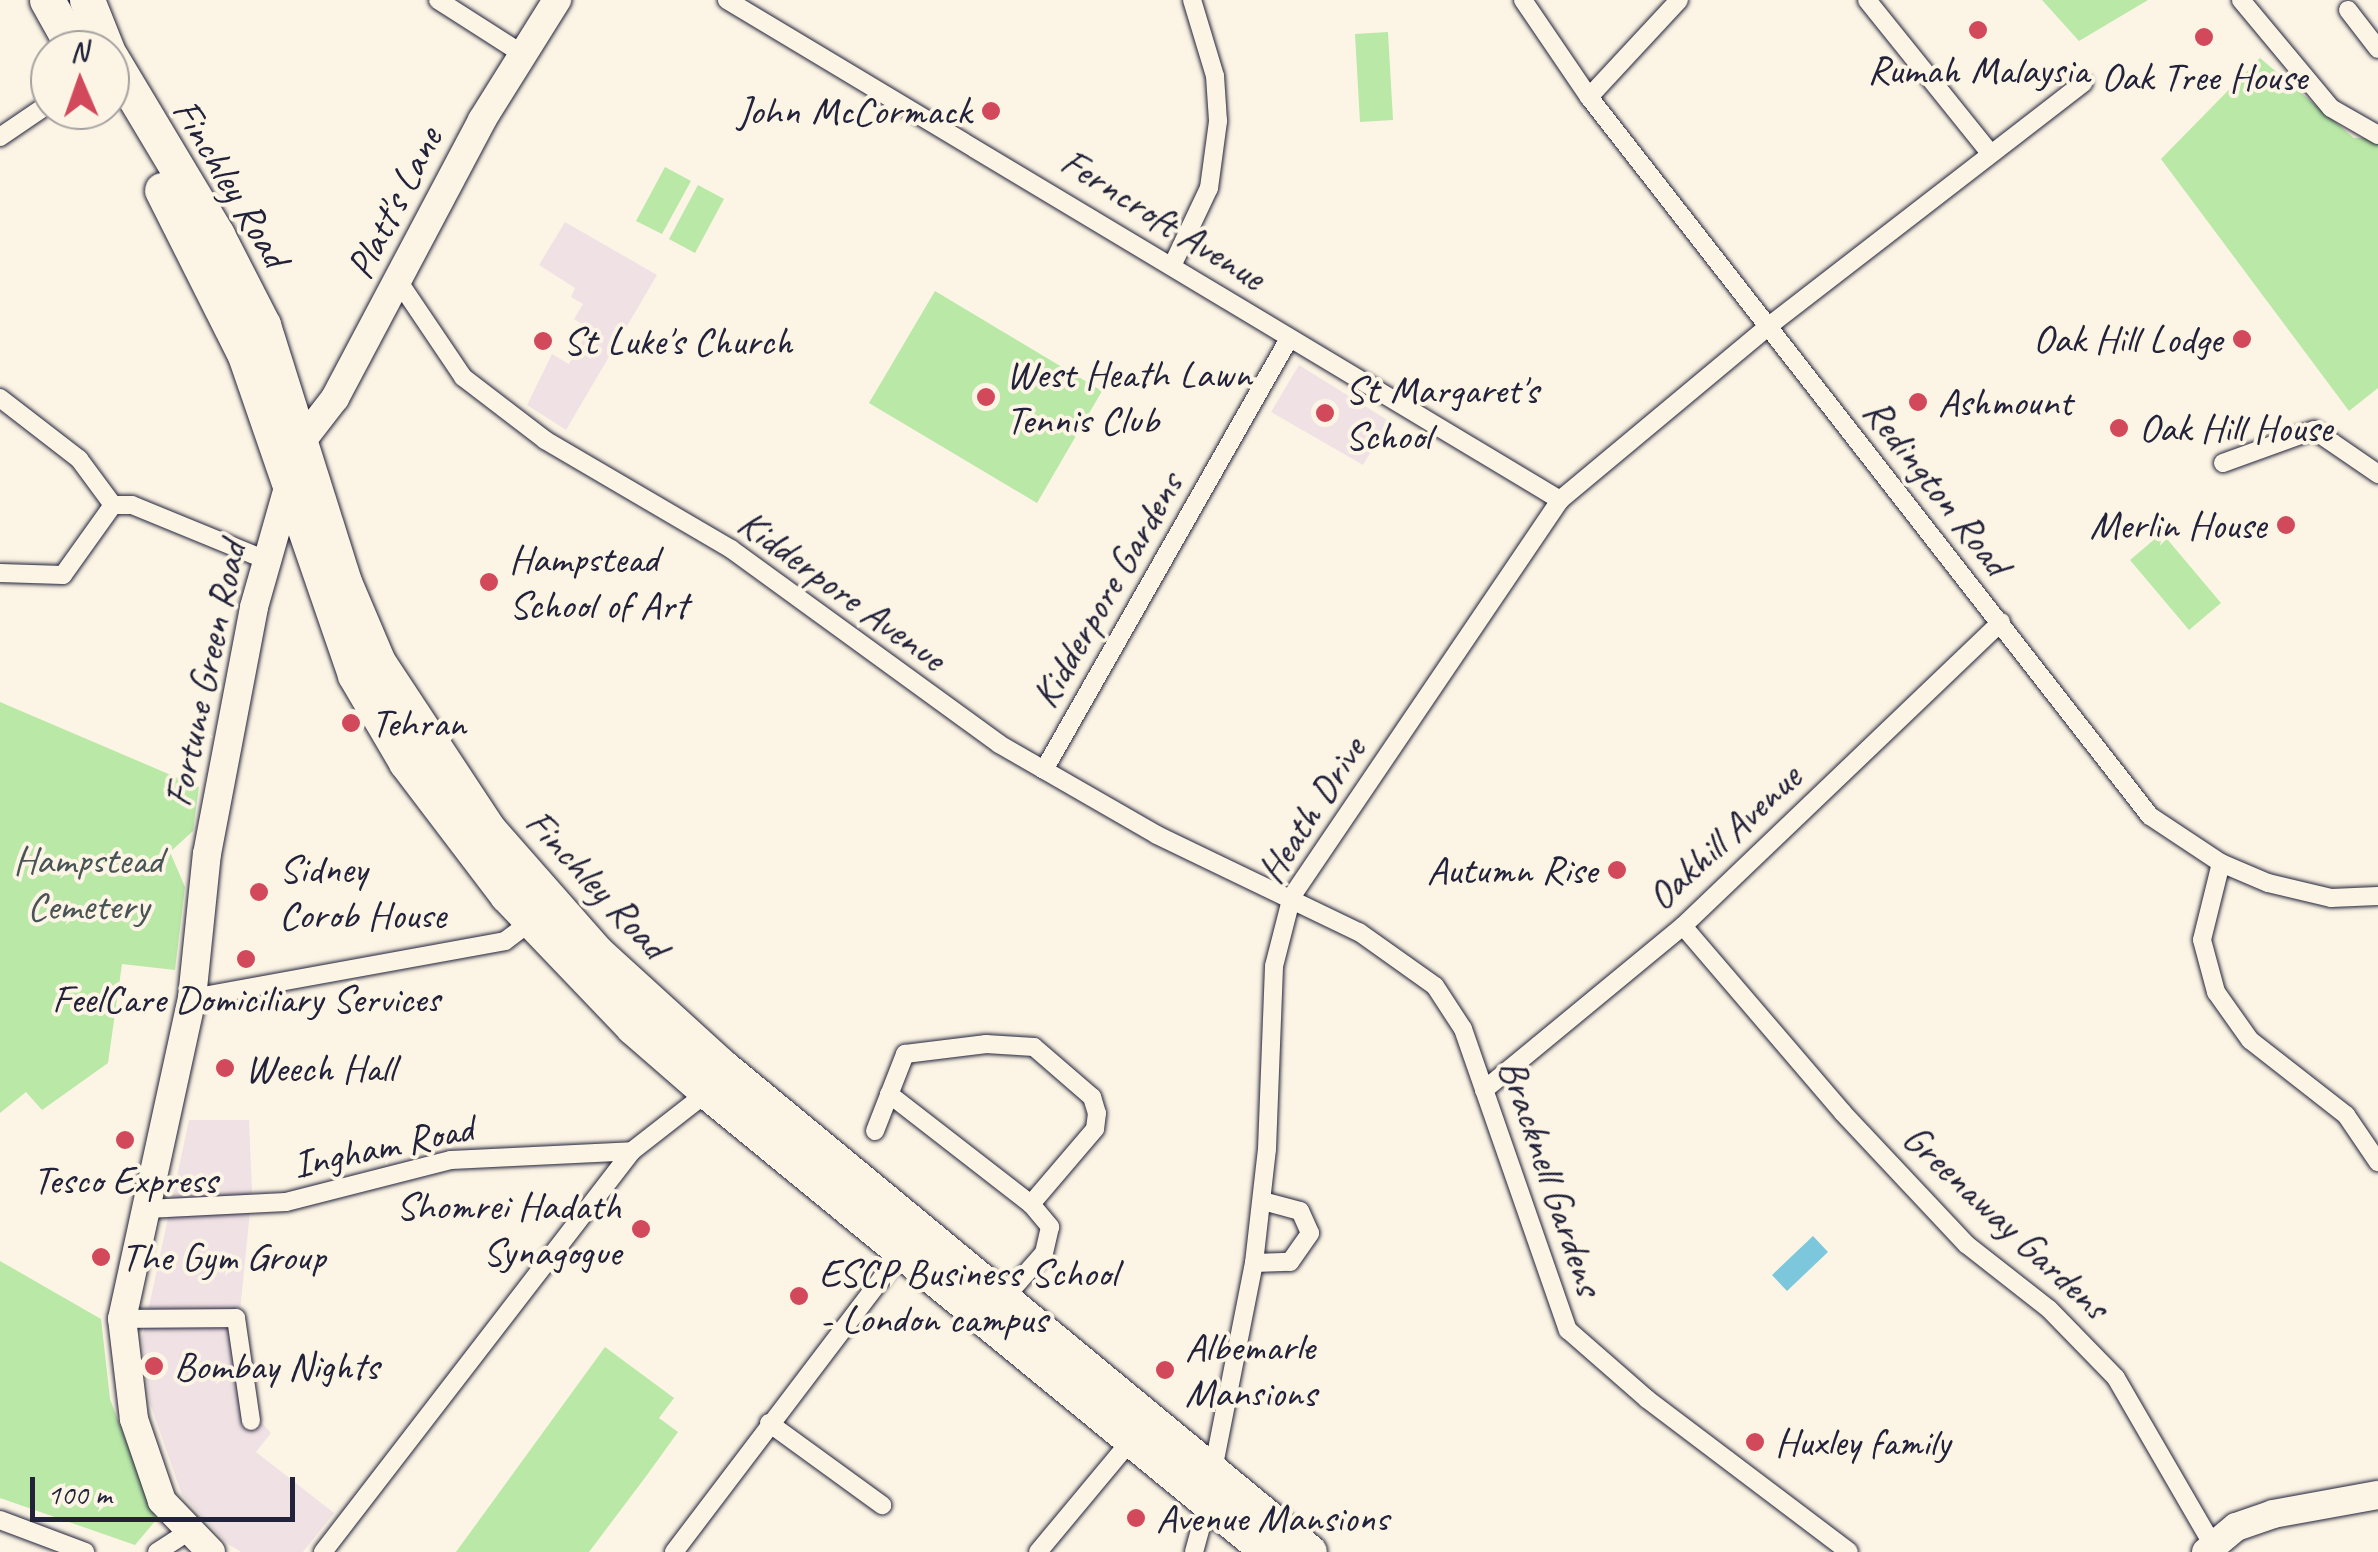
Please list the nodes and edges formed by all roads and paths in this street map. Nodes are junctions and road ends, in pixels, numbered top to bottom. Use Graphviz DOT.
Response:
graph roads {
  1 [pos="47,0"];
  2 [pos="87,0"];
  3 [pos="438,0"];
  4 [pos="557,0"];
  5 [pos="727,0"];
  6 [pos="1192,0"];
  7 [pos="1523,0"];
  8 [pos="1679,0"];
  9 [pos="1867,0"];
  10 [pos="2241,0"];
  11 [pos="2348,10"];
  12 [pos="64,30"];
  13 [pos="99,30"];
  14 [pos="2378,49"];
  15 [pos="520,53"];
  16 [pos="2083,83"];
  17 [pos="130,90"];
  18 [pos="1589,98"];
  19 [pos="30,117"];
  20 [pos="123,130"];
  21 [pos="2378,135"];
  22 [pos="0,137"];
  23 [pos="1990,153"];
  24 [pos="1173,264"];
  25 [pos="400,282"];
  26 [pos="1767,328"];
  27 [pos="1290,339"];
  28 [pos="0,398"];
  29 [pos="302,442"];
  30 [pos="2223,463"];
  31 [pos="2378,474"];
  32 [pos="290,493"];
  33 [pos="1560,500"];
  34 [pos="113,505"];
  35 [pos="266,560"];
  36 [pos="0,573"];
  37 [pos="2001,622"];
  38 [pos="1044,770"];
  39 [pos="2222,864"];
  40 [pos="1292,896"];
  41 [pos="2378,896"];
  42 [pos="540,912"];
  43 [pos="1683,926"];
  44 [pos="192,998"];
  45 [pos="719,1082"];
  46 [pos="1484,1090"];
  47 [pos="889,1094"];
  48 [pos="875,1130"];
  49 [pos="632,1150"];
  50 [pos="2378,1162"];
  51 [pos="1262,1201"];
  52 [pos="1031,1204"];
  53 [pos="147,1209"];
  54 [pos="911,1240"];
  55 [pos="1254,1263"];
  56 [pos="995,1309"];
  57 [pos="122,1319"];
  58 [pos="251,1421"];
  59 [pos="769,1423"];
  60 [pos="1132,1438"];
  61 [pos="1210,1486"];
  62 [pos="2378,1495"];
  63 [pos="882,1505"];
  64 [pos="0,1520"];
  65 [pos="186,1533"];
  66 [pos="2210,1548"];
  67 [pos="85,1552"];
  68 [pos="157,1552"];
  69 [pos="211,1552"];
  70 [pos="323,1552"];
  71 [pos="674,1552"];
  72 [pos="1038,1552"];
  73 [pos="1194,1552"];
  74 [pos="1270,1552"];
  75 [pos="1308,1552"];
  76 [pos="1849,1552"];
  1 -- 12 [label="highway"];
  2 -- 13 [label="highway, Finchley Road"];
  3 -- 15 [label="street"];
  4 -- 15 [label="main road, Platt's Lane"];
  5 -- 24 [label="street, Ferncroft Avenue"];
  6 -- 24 [label="street"];
  7 -- 18 [label="street, Redington Road"];
  8 -- 18 [label="street"];
  9 -- 23 [label="street"];
  10 -- 21 [label="street"];
  11 -- 14 [label="street"];
  15 -- 25 [label="main road, Platt's Lane"];
  16 -- 23 [label="street, Heath Drive"];
  17 -- 29 [label="highway, Finchley Road"];
  18 -- 26 [label="street, Redington Road"];
  19 -- 22 [label="street"];
  20 -- 32 [label="highway, Finchley Road"];
  23 -- 26 [label="street, Heath Drive"];
  24 -- 27 [label="street, Ferncroft Avenue"];
  25 -- 29 [label="main road, Platt's Lane"];
  25 -- 38 [label="street, Kidderpore Avenue"];
  26 -- 33 [label="street, Heath Drive"];
  26 -- 37 [label="street, Redington Road"];
  27 -- 33 [label="street, Ferncroft Avenue"];
  27 -- 38 [label="street, Kidderpore Gardens"];
  28 -- 34 [label="street"];
  29 -- 32 [label="main road, Fortune Green Road"];
  29 -- 42 [label="highway, Finchley Road"];
  30 -- 31 [label="street"];
  32 -- 35 [label="main road, Fortune Green Road"];
  32 -- 42 [label="highway, Finchley Road"];
  33 -- 40 [label="street, Heath Drive"];
  34 -- 35 [label="street"];
  34 -- 36 [label="street"];
  35 -- 44 [label="main road, Fortune Green Road"];
  37 -- 39 [label="street, Redington Road"];
  37 -- 43 [label="street, Oakhill Avenue"];
  38 -- 40 [label="street, Kidderpore Avenue"];
  39 -- 41 [label="street, Redington Road"];
  39 -- 50 [label="street"];
  40 -- 46 [label="street, Bracknell Gardens"];
  40 -- 51 [label="street, Heath Drive"];
  42 -- 44 [label="street"];
  42 -- 45 [label="highway, Finchley Road"];
  43 -- 46 [label="street, Oakhill Avenue"];
  43 -- 66 [label="street, Greenaway Gardens"];
  44 -- 53 [label="main road, Fortune Green Road"];
  45 -- 49 [label="street"];
  45 -- 54 [label="highway, Finchley Road"];
  46 -- 76 [label="street, Bracknell Gardens"];
  47 -- 48 [label="street"];
  47 -- 52 [label="street"];
  47 -- 52 [label="street"];
  49 -- 53 [label="street, Ingham Road"];
  49 -- 70 [label="street"];
  51 -- 55 [label="street, Heath Drive"];
  51 -- 55 [label="street"];
  52 -- 56 [label="street"];
  53 -- 57 [label="main road, Fortune Green Road"];
  54 -- 56 [label="highway, Finchley Road"];
  54 -- 59 [label="street"];
  55 -- 61 [label="street, Heath Drive"];
  56 -- 60 [label="highway, Finchley Road"];
  56 -- 61 [label="highway, Finchley Road"];
  57 -- 58 [label="street"];
  57 -- 65 [label="main road, Fortune Green Road"];
  59 -- 63 [label="street"];
  59 -- 71 [label="street"];
  60 -- 61 [label="highway, Finchley Road"];
  60 -- 72 [label="street"];
  61 -- 73 [label="street, Heath Drive"];
  61 -- 74 [label="highway, Finchley Road"];
  61 -- 75 [label="highway, Finchley Road"];
  62 -- 66 [label="main road"];
  64 -- 67 [label="street"];
  65 -- 68 [label="street"];
  65 -- 69 [label="main road, Fortune Green Road"];
}
